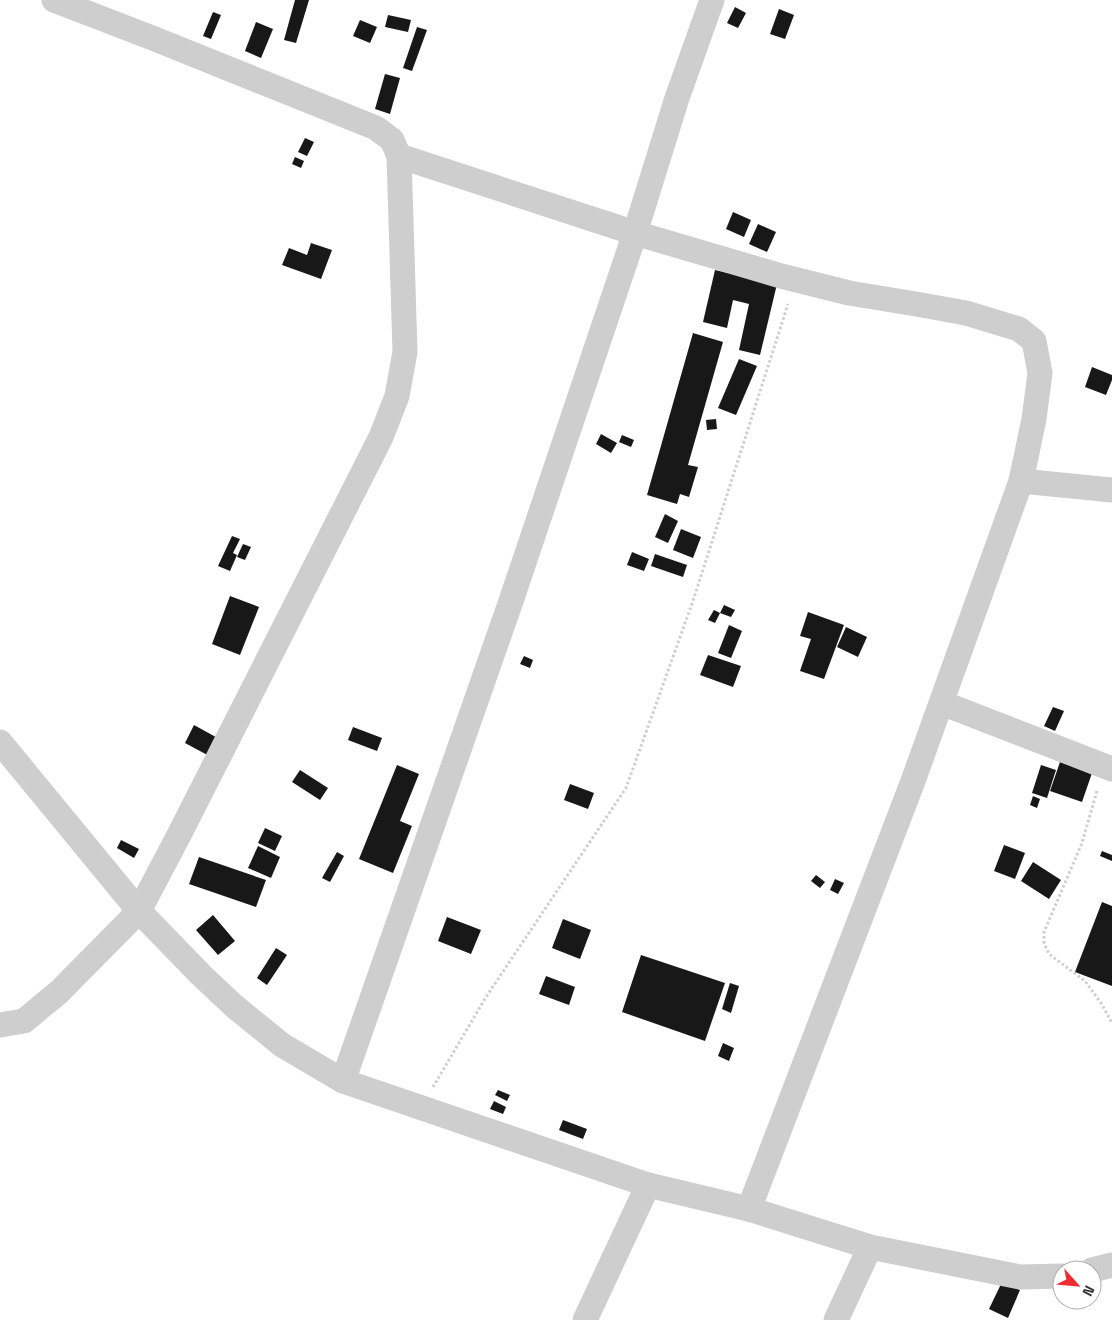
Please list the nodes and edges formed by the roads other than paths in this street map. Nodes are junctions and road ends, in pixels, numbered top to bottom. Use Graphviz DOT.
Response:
graph roads {
  1 [pos="54,0"];
  2 [pos="712,0"];
  3 [pos="399,156"];
  4 [pos="635,233"];
  5 [pos="1021,482"];
  6 [pos="1112,490"];
  7 [pos="942,703"];
  8 [pos="0,742"];
  9 [pos="1108,768"];
  10 [pos="139,911"];
  11 [pos="0,1025"];
  12 [pos="343,1080"];
  13 [pos="648,1185"];
  14 [pos="749,1209"];
  15 [pos="870,1247"];
  16 [pos="1052,1276"];
  17 [pos="585,1320"];
  18 [pos="836,1320"];
  1 -- 3 [label="street"];
  2 -- 4 [label="street"];
  3 -- 4 [label="street"];
  3 -- 10 [label="street"];
  4 -- 5 [label="street"];
  4 -- 12 [label="street"];
  5 -- 6 [label="street"];
  5 -- 7 [label="street"];
  7 -- 9 [label="street"];
  7 -- 14 [label="street"];
  8 -- 10 [label="street"];
  10 -- 11 [label="street"];
  10 -- 12 [label="street"];
  12 -- 13 [label="street"];
  13 -- 14 [label="street"];
  13 -- 17 [label="street"];
  14 -- 15 [label="street"];
  15 -- 16 [label="street"];
  15 -- 18 [label="street"];
}
